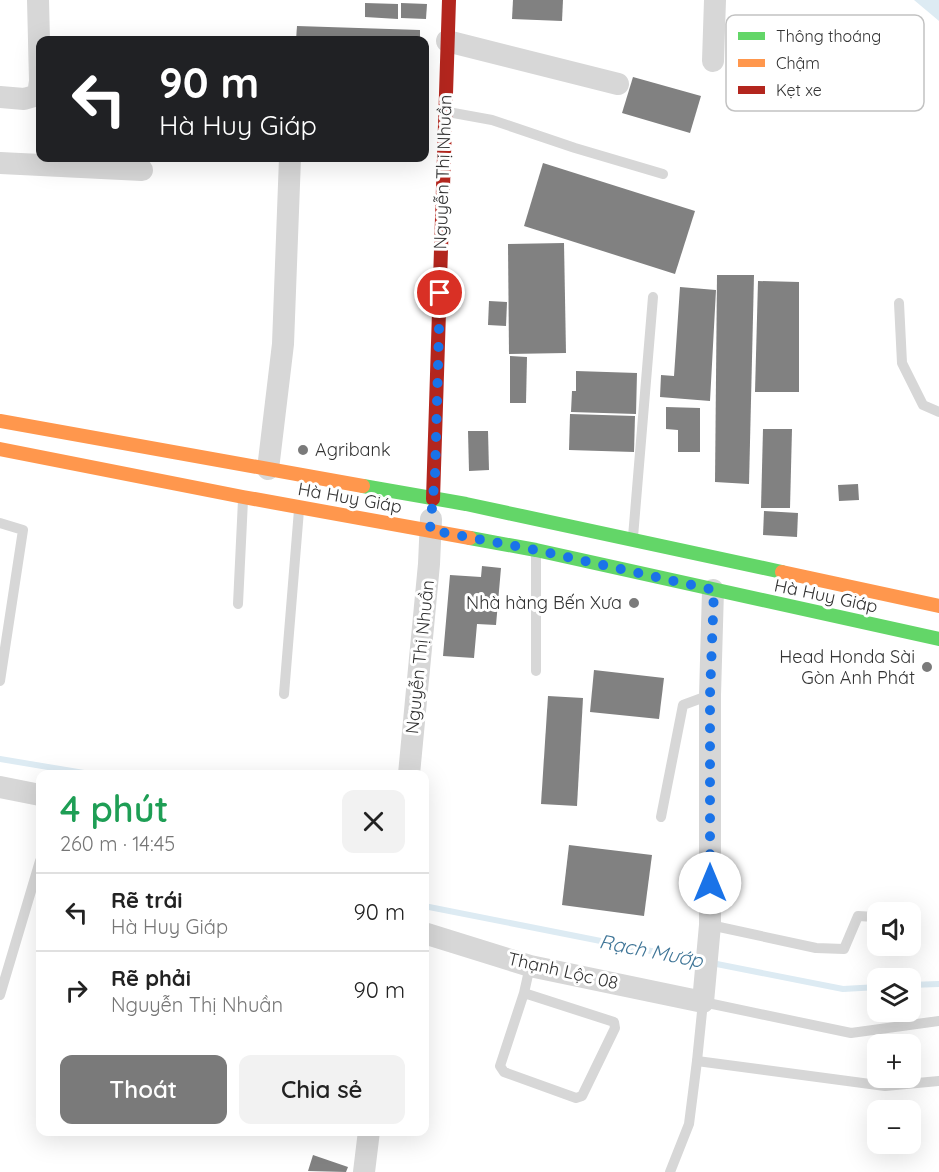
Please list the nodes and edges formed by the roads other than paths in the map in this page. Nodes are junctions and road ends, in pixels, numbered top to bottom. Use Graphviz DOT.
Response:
graph roads {
  1 [pos="38,0"];
  2 [pos="449,0"];
  3 [pos="715,0"];
  4 [pos="39,36"];
  5 [pos="447,40"];
  6 [pos="713,61"];
  7 [pos="618,84"];
  8 [pos="36,96"];
  9 [pos="0,98"];
  10 [pos="445,111"];
  11 [pos="290,162"];
  12 [pos="0,163"];
  13 [pos="142,170"];
  14 [pos="663,174"];
  15 [pos="653,297"];
  16 [pos="899,303"];
  17 [pos="939,412"];
  18 [pos="0,421"];
  19 [pos="0,449"];
  20 [pos="268,469"];
  21 [pos="243,497"];
  22 [pos="433,499"];
  23 [pos="300,507"];
  24 [pos="0,523"];
  25 [pos="430,530"];
  26 [pos="633,541"];
  27 [pos="536,550"];
  28 [pos="714,590"];
  29 [pos="238,604"];
  30 [pos="939,606"];
  31 [pos="939,639"];
  32 [pos="536,671"];
  33 [pos="0,681"];
  34 [pos="284,694"];
  35 [pos="710,695"];
  36 [pos="409,770"];
  37 [pos="0,787"];
  38 [pos="36,794"];
  39 [pos="661,817"];
  40 [pos="36,874"];
  41 [pos="867,917"];
  42 [pos="710,925"];
  43 [pos="429,935"];
  44 [pos="530,966"];
  45 [pos="524,993"];
  46 [pos="0,994"];
  47 [pos="703,1002"];
  48 [pos="939,1021"];
  49 [pos="698,1062"];
  50 [pos="939,1082"];
  51 [pos="368,1136"];
  52 [pos="364,1172"];
  53 [pos="670,1172"];
  1 -- 4 [label="street"];
  2 -- 5 [label="main road, Nguyễn Thị Nhuần"];
  3 -- 6 [label="street"];
  5 -- 7 [label="street"];
  5 -- 10 [label="main road, Nguyễn Thị Nhuần"];
  8 -- 9 [label="street"];
  10 -- 14 [label="lane"];
  10 -- 22 [label="main road, Nguyễn Thị Nhuần"];
  11 -- 20 [label="street"];
  12 -- 13 [label="street"];
  15 -- 26 [label="lane"];
  16 -- 17 [label="lane"];
  18 -- 20 [label="main road, Hà Huy Giáp"];
  19 -- 21 [label="main road, Hà Huy Giáp"];
  20 -- 22 [label="main road, Hà Huy Giáp"];
  21 -- 23 [label="main road, Hà Huy Giáp"];
  21 -- 29 [label="lane"];
  22 -- 25 [label="street, Nguyễn Thị Nhuần"];
  22 -- 26 [label="main road, Hà Huy Giáp"];
  23 -- 25 [label="main road, Hà Huy Giáp"];
  23 -- 34 [label="lane"];
  24 -- 33 [label="lane"];
  25 -- 27 [label="main road, Hà Huy Giáp"];
  25 -- 36 [label="street, Nguyễn Thị Nhuần"];
  26 -- 30 [label="main road, Hà Huy Giáp"];
  27 -- 28 [label="main road, Hà Huy Giáp"];
  27 -- 32 [label="lane"];
  28 -- 31 [label="main road, Hà Huy Giáp"];
  28 -- 35 [label="street"];
  35 -- 39 [label="lane"];
  35 -- 42 [label="street"];
  37 -- 38 [label="street"];
  40 -- 46 [label="lane"];
  41 -- 42 [label="lane"];
  42 -- 47 [label="street"];
  43 -- 44 [label="street, Thạnh Lộc 08"];
  44 -- 45 [label="lane"];
  44 -- 47 [label="street, Thạnh Lộc 08"];
  45 -- 45 [label="lane"];
  47 -- 48 [label="lane"];
  47 -- 49 [label="lane"];
  49 -- 50 [label="lane"];
  49 -- 53 [label="lane"];
  51 -- 52 [label="street"];
}
